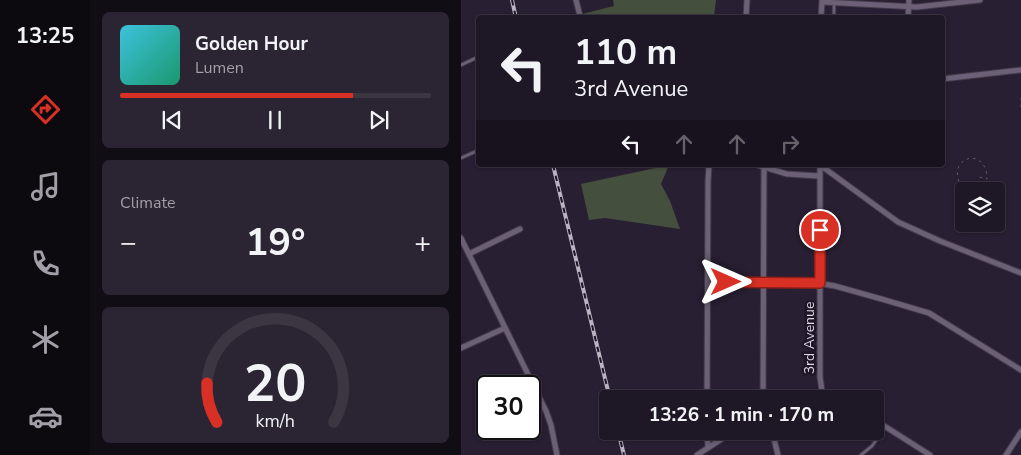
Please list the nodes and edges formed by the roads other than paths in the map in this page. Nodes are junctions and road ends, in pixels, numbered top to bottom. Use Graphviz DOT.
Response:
graph roads {
  1 [pos="576,0"];
  2 [pos="747,0"];
  3 [pos="980,0"];
  4 [pos="822,1"];
  5 [pos="834,1"];
  6 [pos="909,3"];
  7 [pos="580,15"];
  8 [pos="746,15"];
  9 [pos="821,15"];
  10 [pos="833,15"];
  11 [pos="476,58"];
  12 [pos="461,65"];
  13 [pos="1021,70"];
  14 [pos="945,79"];
  15 [pos="476,151"];
  16 [pos="461,158"];
  17 [pos="709,167"];
  18 [pos="820,167"];
  19 [pos="823,167"];
  20 [pos="764,168"];
  21 [pos="819,176"];
  22 [pos="520,229"];
  23 [pos="461,238"];
  24 [pos="469,254"];
  25 [pos="1021,272"];
  26 [pos="708,282"];
  27 [pos="764,282"];
  28 [pos="820,283"];
  29 [pos="505,328"];
  30 [pos="461,348"];
  31 [pos="1021,370"];
  32 [pos="707,390"];
  33 [pos="763,390"];
  34 [pos="822,390"];
  35 [pos="886,427"];
  36 [pos="1021,432"];
  37 [pos="708,440"];
  38 [pos="719,440"];
  39 [pos="774,440"];
  40 [pos="708,447"];
  41 [pos="557,455"];
  42 [pos="695,455"];
  43 [pos="778,455"];
  44 [pos="861,455"];
  45 [pos="931,455"];
  46 [pos="1007,455"];
  1 -- 7 [label="street"];
  2 -- 8 [label="street"];
  3 -- 6 [label="street"];
  4 -- 5 [label="street"];
  4 -- 9 [label="street"];
  5 -- 6 [label="street"];
  5 -- 10 [label="lane"];
  11 -- 12 [label="lane"];
  13 -- 14 [label="street"];
  15 -- 16 [label="lane"];
  17 -- 26 [label="street"];
  18 -- 21 [label="street, 3rd Avenue"];
  19 -- 25 [label="street"];
  20 -- 21 [label="street"];
  20 -- 27 [label="street"];
  21 -- 28 [label="street, 3rd Avenue"];
  22 -- 24 [label="street"];
  23 -- 24 [label="street"];
  24 -- 29 [label="street"];
  26 -- 27 [label="street"];
  26 -- 32 [label="street"];
  27 -- 28 [label="street"];
  27 -- 33 [label="street"];
  28 -- 31 [label="street"];
  28 -- 34 [label="street, 3rd Avenue"];
  29 -- 30 [label="street"];
  29 -- 41 [label="street"];
  35 -- 44 [label="lane"];
  35 -- 45 [label="street"];
  36 -- 46 [label="street"];
  37 -- 40 [label="street"];
  38 -- 40 [label="street"];
  39 -- 43 [label="street"];
  40 -- 42 [label="street"];
}
